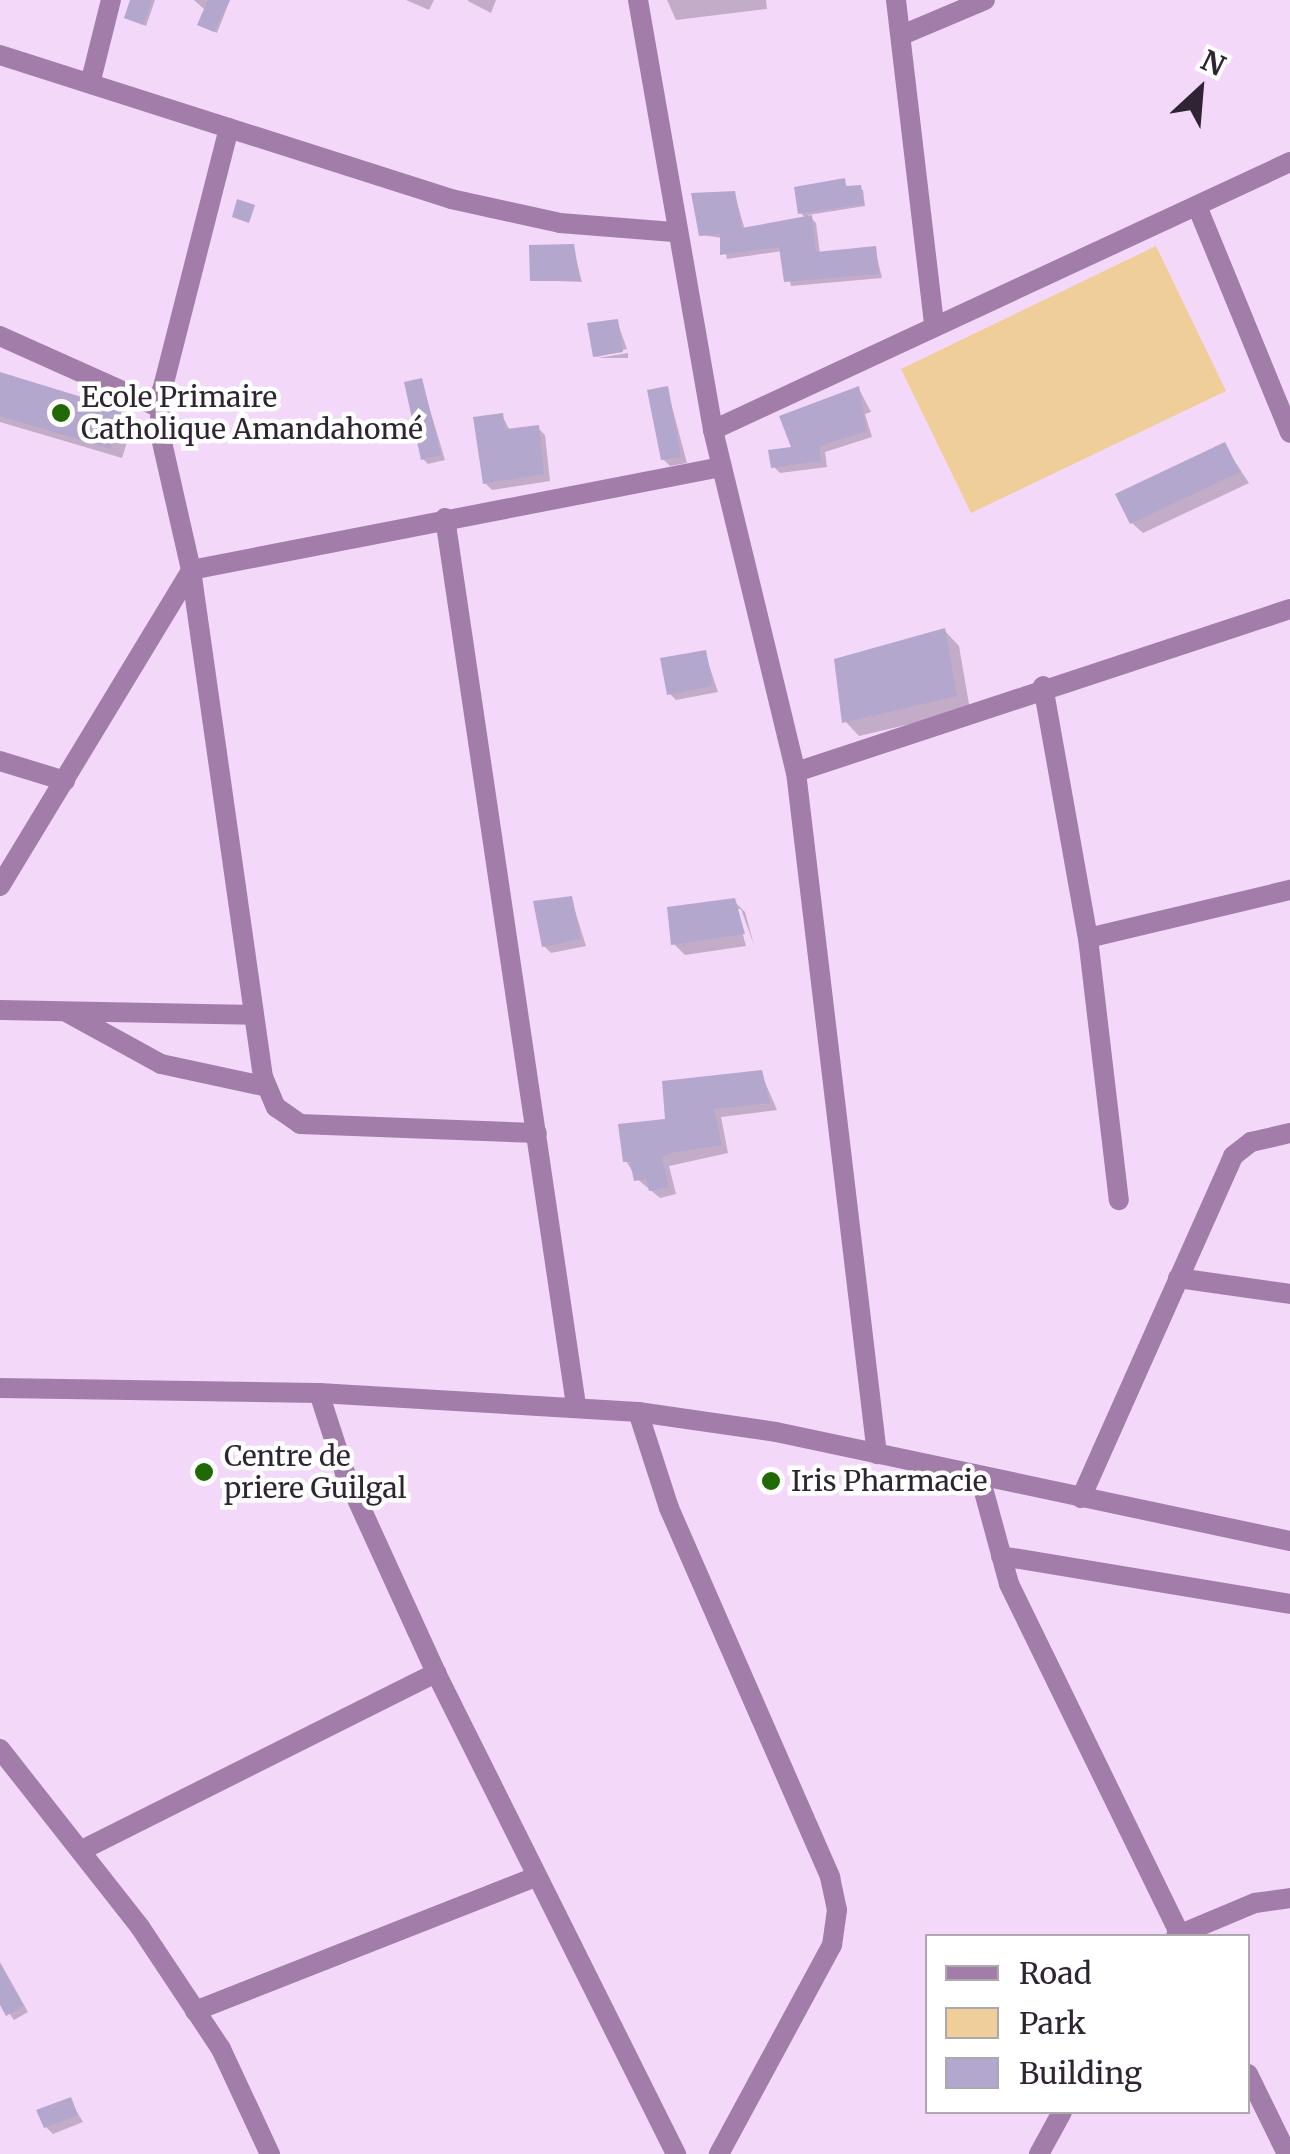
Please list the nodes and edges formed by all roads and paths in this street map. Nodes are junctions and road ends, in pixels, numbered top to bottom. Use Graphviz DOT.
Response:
graph roads {
  1 [pos="111,0"];
  2 [pos="638,0"];
  3 [pos="896,0"];
  4 [pos="985,0"];
  5 [pos="902,35"];
  6 [pos="0,55"];
  7 [pos="91,80"];
  8 [pos="229,128"];
  9 [pos="1290,162"];
  10 [pos="1197,206"];
  11 [pos="674,232"];
  12 [pos="934,325"];
  13 [pos="0,336"];
  14 [pos="160,408"];
  15 [pos="713,430"];
  16 [pos="1290,432"];
  17 [pos="721,467"];
  18 [pos="445,518"];
  19 [pos="191,570"];
  20 [pos="1290,609"];
  21 [pos="1044,686"];
  22 [pos="0,761"];
  23 [pos="796,772"];
  24 [pos="65,781"];
  25 [pos="0,886"];
  26 [pos="1290,890"];
  27 [pos="1088,938"];
  28 [pos="0,1010"];
  29 [pos="66,1012"];
  30 [pos="254,1015"];
  31 [pos="268,1087"];
  32 [pos="537,1133"];
  33 [pos="1290,1133"];
  34 [pos="1119,1200"];
  35 [pos="1178,1278"];
  36 [pos="1290,1294"];
  37 [pos="0,1388"];
  38 [pos="319,1393"];
  39 [pos="576,1404"];
  40 [pos="638,1412"];
  41 [pos="878,1454"];
  42 [pos="980,1477"];
  43 [pos="1081,1498"];
  44 [pos="1290,1540"];
  45 [pos="1001,1556"];
  46 [pos="1290,1604"];
  47 [pos="436,1673"];
  48 [pos="0,1749"];
  49 [pos="9,1778"];
  50 [pos="84,1849"];
  51 [pos="533,1878"];
  52 [pos="1290,1898"];
  53 [pos="1178,1934"];
  54 [pos="1184,1934"];
  55 [pos="196,2011"];
  56 [pos="1250,2078"];
  57 [pos="1061,2114"];
  58 [pos="264,2152"];
  59 [pos="676,2154"];
  60 [pos="719,2154"];
  61 [pos="1039,2154"];
  62 [pos="1287,2154"];
  1 -- 7 [label="street"];
  2 -- 11 [label="street"];
  3 -- 5 [label="street"];
  4 -- 5 [label="street"];
  5 -- 12 [label="street"];
  6 -- 7 [label="street"];
  7 -- 8 [label="street"];
  8 -- 11 [label="street"];
  8 -- 14 [label="street"];
  9 -- 10 [label="street"];
  10 -- 12 [label="street"];
  10 -- 16 [label="street"];
  11 -- 15 [label="street"];
  12 -- 15 [label="street"];
  13 -- 14 [label="street"];
  14 -- 19 [label="street"];
  15 -- 17 [label="street"];
  17 -- 18 [label="street"];
  17 -- 23 [label="street"];
  18 -- 19 [label="street"];
  18 -- 32 [label="street"];
  19 -- 24 [label="street"];
  19 -- 30 [label="street"];
  20 -- 21 [label="street"];
  21 -- 23 [label="street"];
  21 -- 27 [label="street"];
  22 -- 24 [label="street"];
  23 -- 41 [label="street"];
  24 -- 25 [label="street"];
  26 -- 27 [label="street"];
  27 -- 34 [label="street"];
  28 -- 29 [label="street"];
  29 -- 30 [label="street"];
  29 -- 31 [label="street"];
  30 -- 31 [label="street"];
  31 -- 32 [label="street"];
  32 -- 39 [label="street"];
  33 -- 35 [label="street"];
  35 -- 36 [label="street"];
  35 -- 43 [label="street"];
  37 -- 38 [label="street"];
  38 -- 39 [label="street"];
  38 -- 47 [label="street"];
  39 -- 40 [label="street"];
  40 -- 41 [label="street"];
  40 -- 60 [label="street"];
  41 -- 42 [label="street"];
  42 -- 43 [label="street"];
  42 -- 45 [label="street"];
  43 -- 44 [label="street"];
  45 -- 46 [label="street"];
  45 -- 53 [label="street"];
  47 -- 50 [label="street"];
  47 -- 51 [label="street"];
  48 -- 49 [label="street"];
  49 -- 50 [label="street"];
  50 -- 55 [label="street"];
  51 -- 55 [label="street"];
  51 -- 59 [label="street"];
  52 -- 54 [label="street"];
  55 -- 58 [label="street"];
  56 -- 62 [label="street"];
  57 -- 61 [label="street"];
}
